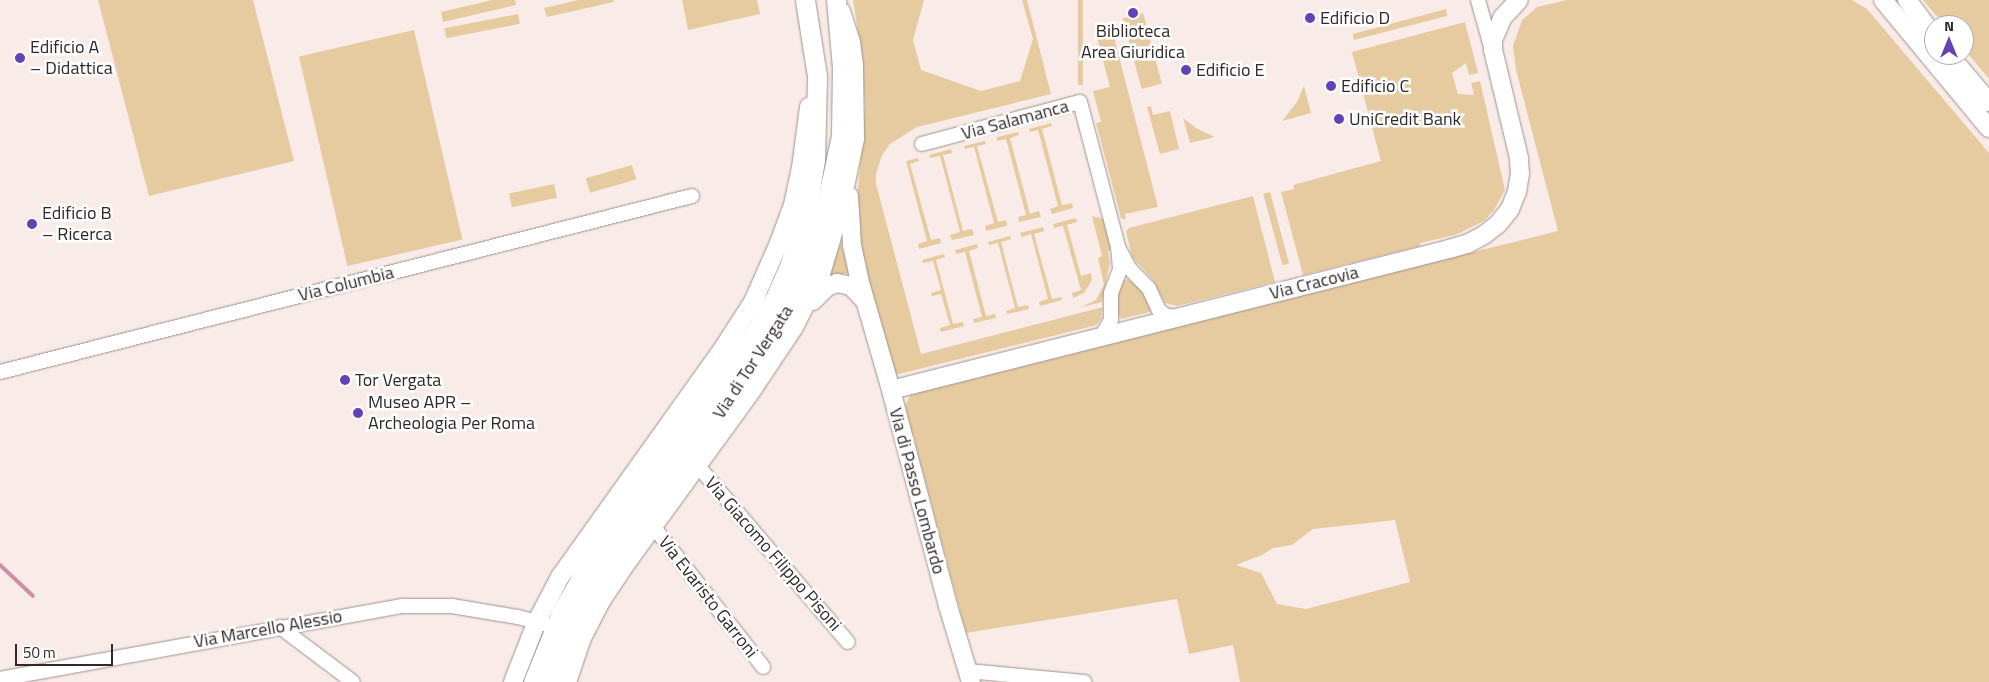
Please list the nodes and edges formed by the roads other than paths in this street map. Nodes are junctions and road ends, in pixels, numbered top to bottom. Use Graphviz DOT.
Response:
graph roads {
  1 [pos="806,0"];
  2 [pos="1478,0"];
  3 [pos="1519,0"];
  4 [pos="1883,0"];
  5 [pos="1907,0"];
  6 [pos="836,1"];
  7 [pos="1924,23"];
  8 [pos="1495,61"];
  9 [pos="815,62"];
  10 [pos="1958,65"];
  11 [pos="1989,102"];
  12 [pos="1989,128"];
  13 [pos="922,144"];
  14 [pos="851,168"];
  15 [pos="692,196"];
  16 [pos="1118,247"];
  17 [pos="864,300"];
  18 [pos="1153,300"];
  19 [pos="1111,307"];
  20 [pos="802,313"];
  21 [pos="1178,318"];
  22 [pos="1137,328"];
  23 [pos="1101,337"];
  24 [pos="0,372"];
  25 [pos="891,390"];
  26 [pos="698,466"];
  27 [pos="653,526"];
  28 [pos="537,622"];
  29 [pos="280,627"];
  30 [pos="569,633"];
  31 [pos="848,642"];
  32 [pos="763,667"];
  33 [pos="969,676"];
  34 [pos="0,679"];
  35 [pos="353,682"];
  36 [pos="513,682"];
  37 [pos="532,682"];
  38 [pos="548,682"];
  39 [pos="567,682"];
  40 [pos="1084,682"];
  1 -- 9 [label="main road, Via di Tor Vergata"];
  2 -- 8 [label="street"];
  3 -- 8 [label="street, Via Cracovia"];
  4 -- 12 [label="street"];
  5 -- 7 [label="street"];
  6 -- 14 [label="street"];
  6 -- 30 [label="main road, Via di Tor Vergata"];
  8 -- 21 [label="street, Via Cracovia"];
  9 -- 28 [label="street, Via di Tor Vergata"];
  9 -- 30 [label="main road, Via di Tor Vergata"];
  10 -- 11 [label="street"];
  13 -- 16 [label="street, Via Salamanca"];
  14 -- 17 [label="street, Via di Passo Lombardo"];
  14 -- 20 [label="street, Via di Tor Vergata"];
  15 -- 24 [label="street, Via Columbia"];
  16 -- 18 [label="street, Via Salamanca"];
  16 -- 19 [label="street, Via Salamanca"];
  17 -- 20 [label="street"];
  17 -- 25 [label="street, Via di Passo Lombardo"];
  18 -- 21 [label="street, Via Salamanca"];
  18 -- 22 [label="street"];
  19 -- 22 [label="street"];
  19 -- 23 [label="street, Via Salamanca"];
  20 -- 26 [label="street, Via di Tor Vergata"];
  21 -- 22 [label="street, Via Cracovia"];
  22 -- 23 [label="street, Via Cracovia"];
  23 -- 25 [label="street, Via Cracovia"];
  25 -- 33 [label="street, Via di Passo Lombardo"];
  26 -- 27 [label="street, Via di Tor Vergata"];
  26 -- 31 [label="street, Via Giacomo Filippo Pisoni"];
  27 -- 30 [label="street, Via di Tor Vergata"];
  27 -- 32 [label="street, Via Evaristo Garroni"];
  28 -- 29 [label="street, Via Marcello Alessio"];
  28 -- 30 [label="street, Via Marcello Alessio"];
  28 -- 36 [label="street, Via di Tor Vergata"];
  29 -- 34 [label="street, Via Marcello Alessio"];
  29 -- 35 [label="street"];
  30 -- 37 [label="main road, Via di Tor Vergata"];
  30 -- 38 [label="main road, Via di Tor Vergata"];
  30 -- 39 [label="street, Via di Tor Vergata"];
  33 -- 40 [label="street"];
}
